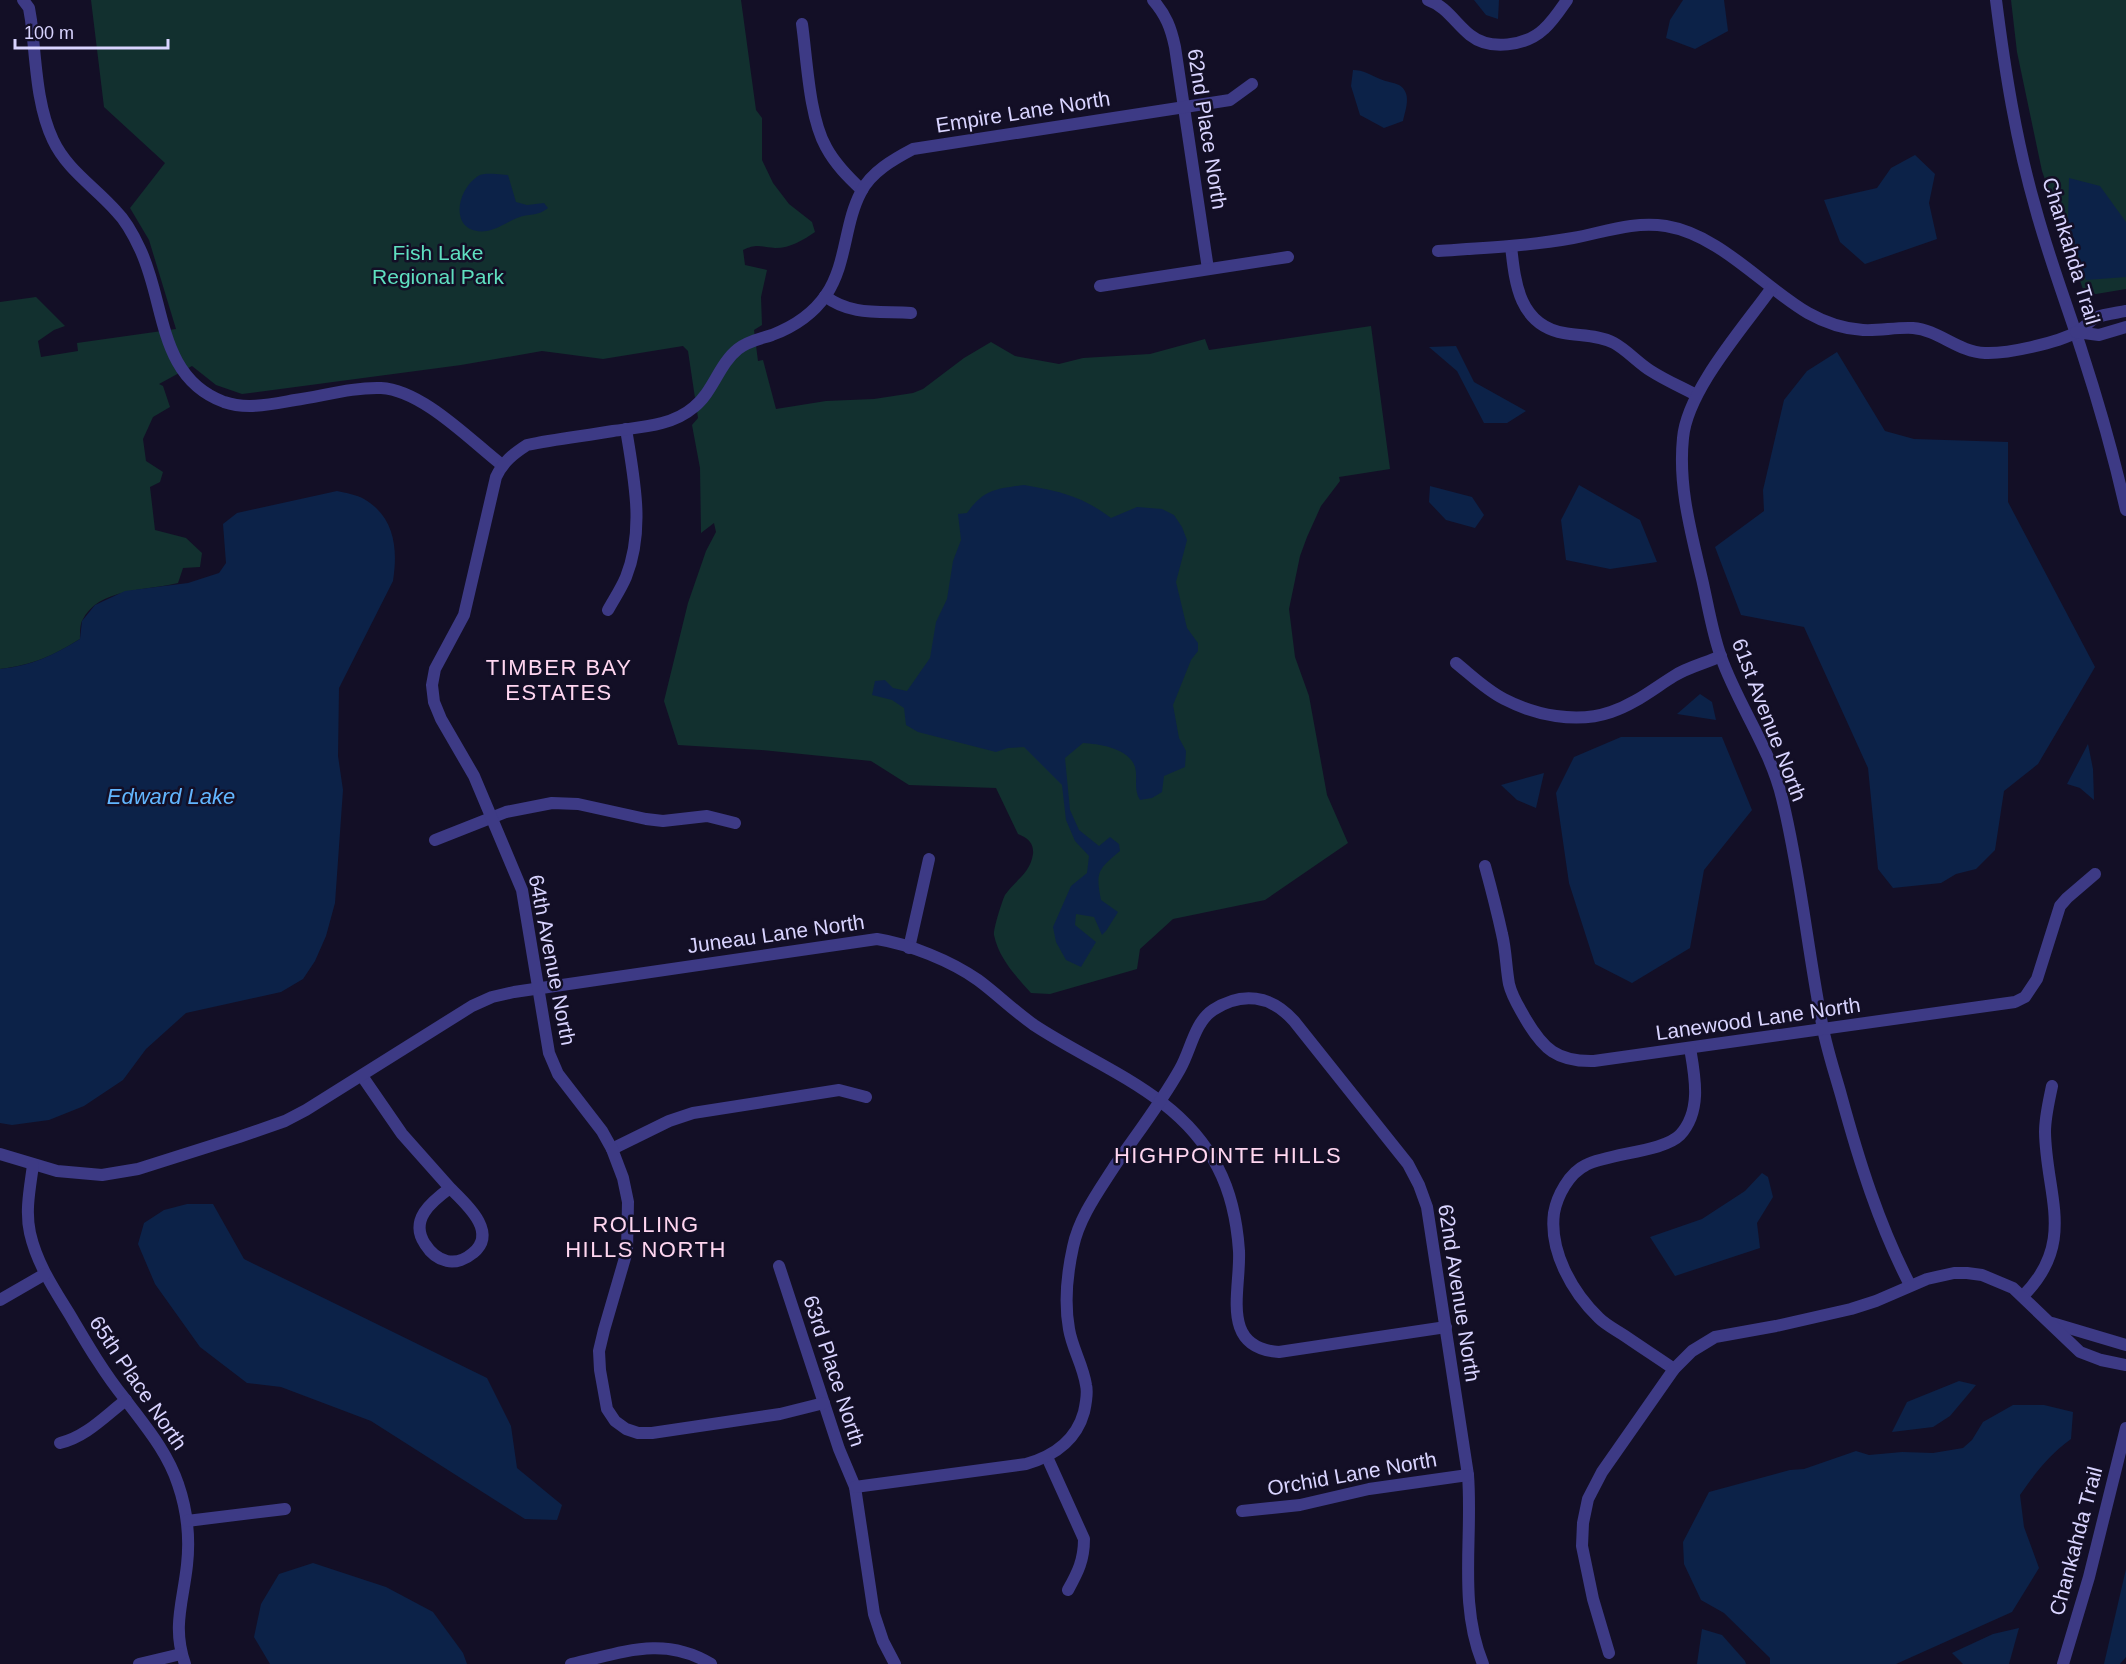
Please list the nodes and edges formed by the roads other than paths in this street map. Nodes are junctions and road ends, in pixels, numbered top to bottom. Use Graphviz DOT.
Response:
graph roads {
  1 [pos="23,0"];
  2 [pos="1153,0"];
  3 [pos="1428,0"];
  4 [pos="1567,0"];
  5 [pos="1996,0"];
  6 [pos="802,24"];
  7 [pos="1252,84"];
  8 [pos="1184,107"];
  9 [pos="862,190"];
  10 [pos="1511,246"];
  11 [pos="1438,251"];
  12 [pos="1288,257"];
  13 [pos="1208,269"];
  14 [pos="1100,286"];
  15 [pos="1771,289"];
  16 [pos="825,296"];
  17 [pos="2126,311"];
  18 [pos="911,313"];
  19 [pos="2126,327"];
  20 [pos="2076,332"];
  21 [pos="1696,395"];
  22 [pos="626,429"];
  23 [pos="502,465"];
  24 [pos="2126,510"];
  25 [pos="608,610"];
  26 [pos="1721,656"];
  27 [pos="1456,663"];
  28 [pos="492,818"];
  29 [pos="735,823"];
  30 [pos="435,840"];
  31 [pos="929,858"];
  32 [pos="1485,866"];
  33 [pos="2095,874"];
  34 [pos="909,948"];
  35 [pos="538,988"];
  36 [pos="1823,1030"];
  37 [pos="1690,1048"];
  38 [pos="362,1076"];
  39 [pos="2052,1086"];
  40 [pos="866,1097"];
  41 [pos="1160,1100"];
  42 [pos="612,1149"];
  43 [pos="0,1154"];
  44 [pos="33,1166"];
  45 [pos="450,1188"];
  46 [pos="779,1266"];
  47 [pos="45,1274"];
  48 [pos="1910,1285"];
  49 [pos="2023,1296"];
  50 [pos="0,1300"];
  51 [pos="2051,1323"];
  52 [pos="1446,1327"];
  53 [pos="2126,1345"];
  54 [pos="2126,1365"];
  55 [pos="1674,1369"];
  56 [pos="126,1400"];
  57 [pos="824,1403"];
  58 [pos="2126,1428"];
  59 [pos="60,1443"];
  60 [pos="1047,1456"];
  61 [pos="1468,1475"];
  62 [pos="855,1487"];
  63 [pos="285,1509"];
  64 [pos="1242,1511"];
  65 [pos="187,1521"];
  66 [pos="1068,1590"];
  67 [pos="1609,1653"];
  68 [pos="183,1659"];
  69 [pos="139,1664"];
  70 [pos="571,1664"];
  71 [pos="711,1664"];
  72 [pos="895,1664"];
  73 [pos="1484,1664"];
  74 [pos="2063,1664"];
  1 -- 23 [label="street"];
  2 -- 8 [label="street, 62nd Place North"];
  3 -- 4 [label="street"];
  5 -- 20 [label="street, Chankahda Trail"];
  6 -- 9 [label="street"];
  7 -- 8 [label="street, Empire Lane North"];
  8 -- 9 [label="street, Empire Lane North"];
  8 -- 13 [label="street, 62nd Place North"];
  9 -- 16 [label="street, Empire Lane North"];
  10 -- 11 [label="street"];
  10 -- 15 [label="street"];
  10 -- 21 [label="street"];
  12 -- 13 [label="street"];
  13 -- 14 [label="street"];
  15 -- 20 [label="street"];
  15 -- 21 [label="street, 61st Avenue North"];
  16 -- 18 [label="street"];
  16 -- 22 [label="street, Empire Lane North"];
  17 -- 20 [label="street"];
  19 -- 20 [label="street"];
  20 -- 24 [label="street, Chankahda Trail"];
  21 -- 26 [label="street, 61st Avenue North"];
  22 -- 23 [label="street, Empire Lane North"];
  22 -- 25 [label="street"];
  23 -- 28 [label="street, 64th Avenue North"];
  26 -- 27 [label="street"];
  26 -- 36 [label="street, 61st Avenue North"];
  28 -- 29 [label="street"];
  28 -- 30 [label="street"];
  28 -- 35 [label="street, 64th Avenue North"];
  31 -- 34 [label="street"];
  32 -- 37 [label="street, Lanewood Lane North"];
  33 -- 36 [label="street, Lanewood Lane North"];
  34 -- 35 [label="street, Juneau Lane North"];
  34 -- 41 [label="street, Juneau Lane North"];
  35 -- 38 [label="street, Juneau Lane North"];
  35 -- 42 [label="street, 64th Avenue North"];
  36 -- 37 [label="street, Lanewood Lane North"];
  36 -- 48 [label="street, 61st Avenue North"];
  37 -- 55 [label="street"];
  38 -- 44 [label="street, Juneau Lane North"];
  38 -- 45 [label="street"];
  39 -- 49 [label="street"];
  40 -- 42 [label="street"];
  41 -- 52 [label="street, Juneau Lane North"];
  41 -- 52 [label="street, 62nd Avenue North"];
  41 -- 60 [label="street, 62nd Avenue North"];
  42 -- 57 [label="street, 64th Avenue North"];
  43 -- 44 [label="street, Juneau Lane North"];
  44 -- 47 [label="street, 65th Place North"];
  45 -- 45 [label="street"];
  46 -- 57 [label="street, 63rd Place North"];
  47 -- 50 [label="street"];
  47 -- 56 [label="street, 65th Place North"];
  48 -- 49 [label="street"];
  48 -- 55 [label="street"];
  49 -- 51 [label="street"];
  51 -- 53 [label="street"];
  51 -- 54 [label="street"];
  52 -- 61 [label="street, 62nd Avenue North"];
  55 -- 67 [label="street"];
  56 -- 59 [label="street"];
  56 -- 65 [label="street, 65th Place North"];
  57 -- 62 [label="street, 63rd Place North"];
  58 -- 74 [label="street, Chankahda Trail"];
  60 -- 62 [label="street, 62nd Avenue North"];
  60 -- 66 [label="street"];
  61 -- 64 [label="street, Orchid Lane North"];
  61 -- 73 [label="street, 62nd Avenue North"];
  62 -- 72 [label="street, 63rd Place North"];
  63 -- 65 [label="street"];
  65 -- 68 [label="street, 65th Place North"];
  68 -- 69 [label="street"];
  70 -- 71 [label="street"];
}
